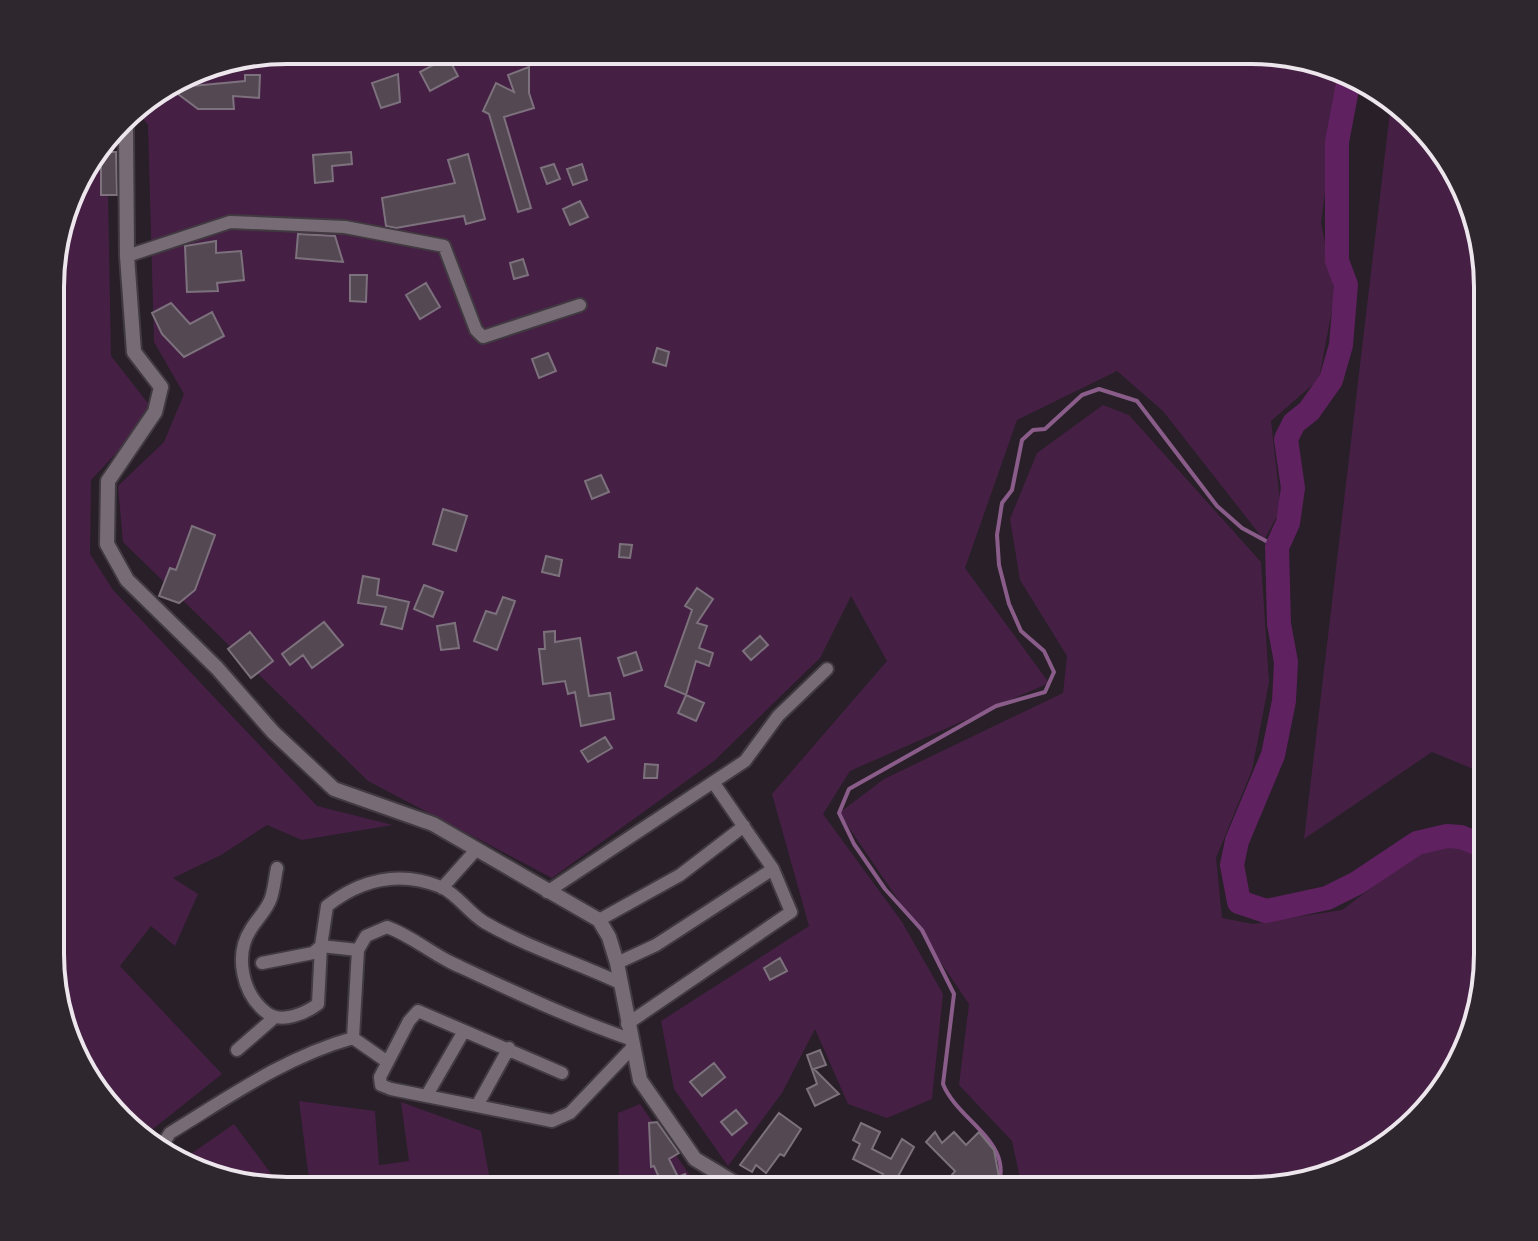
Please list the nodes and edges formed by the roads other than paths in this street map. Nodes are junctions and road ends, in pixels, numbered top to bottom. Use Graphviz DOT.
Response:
graph roads {
  1 [pos="126,133"];
  2 [pos="127,256"];
  3 [pos="580,305"];
  4 [pos="827,669"];
  5 [pos="713,782"];
  6 [pos="744,826"];
  7 [pos="475,851"];
  8 [pos="277,868"];
  9 [pos="773,869"];
  10 [pos="442,888"];
  11 [pos="547,892"];
  12 [pos="599,920"];
  13 [pos="321,946"];
  14 [pos="358,950"];
  15 [pos="262,963"];
  16 [pos="617,963"];
  17 [pos="618,982"];
  18 [pos="275,1017"];
  19 [pos="627,1024"];
  20 [pos="464,1031"];
  21 [pos="353,1038"];
  22 [pos="631,1043"];
  23 [pos="509,1048"];
  24 [pos="237,1050"];
  25 [pos="386,1061"];
  26 [pos="562,1073"];
  27 [pos="427,1095"];
  28 [pos="478,1104"];
  29 [pos="165,1141"];
  30 [pos="725,1177"];
  1 -- 2 [label="street"];
  2 -- 3 [label="street"];
  2 -- 7 [label="street"];
  4 -- 5 [label="street"];
  5 -- 6 [label="street"];
  5 -- 11 [label="street"];
  6 -- 9 [label="street"];
  6 -- 12 [label="street"];
  7 -- 10 [label="street"];
  7 -- 11 [label="street"];
  8 -- 18 [label="street"];
  9 -- 16 [label="street"];
  9 -- 19 [label="street"];
  10 -- 13 [label="street"];
  10 -- 17 [label="street"];
  11 -- 12 [label="street"];
  12 -- 16 [label="street"];
  13 -- 14 [label="street"];
  13 -- 15 [label="street"];
  13 -- 18 [label="street"];
  14 -- 21 [label="street"];
  14 -- 22 [label="street"];
  16 -- 17 [label="street"];
  17 -- 19 [label="street"];
  18 -- 24 [label="street"];
  19 -- 22 [label="street"];
  20 -- 23 [label="street"];
  20 -- 25 [label="street"];
  20 -- 27 [label="street"];
  21 -- 25 [label="street"];
  21 -- 29 [label="street"];
  22 -- 28 [label="street"];
  22 -- 30 [label="street"];
  23 -- 26 [label="street"];
  23 -- 28 [label="street"];
  25 -- 27 [label="street"];
  27 -- 28 [label="street"];
}
